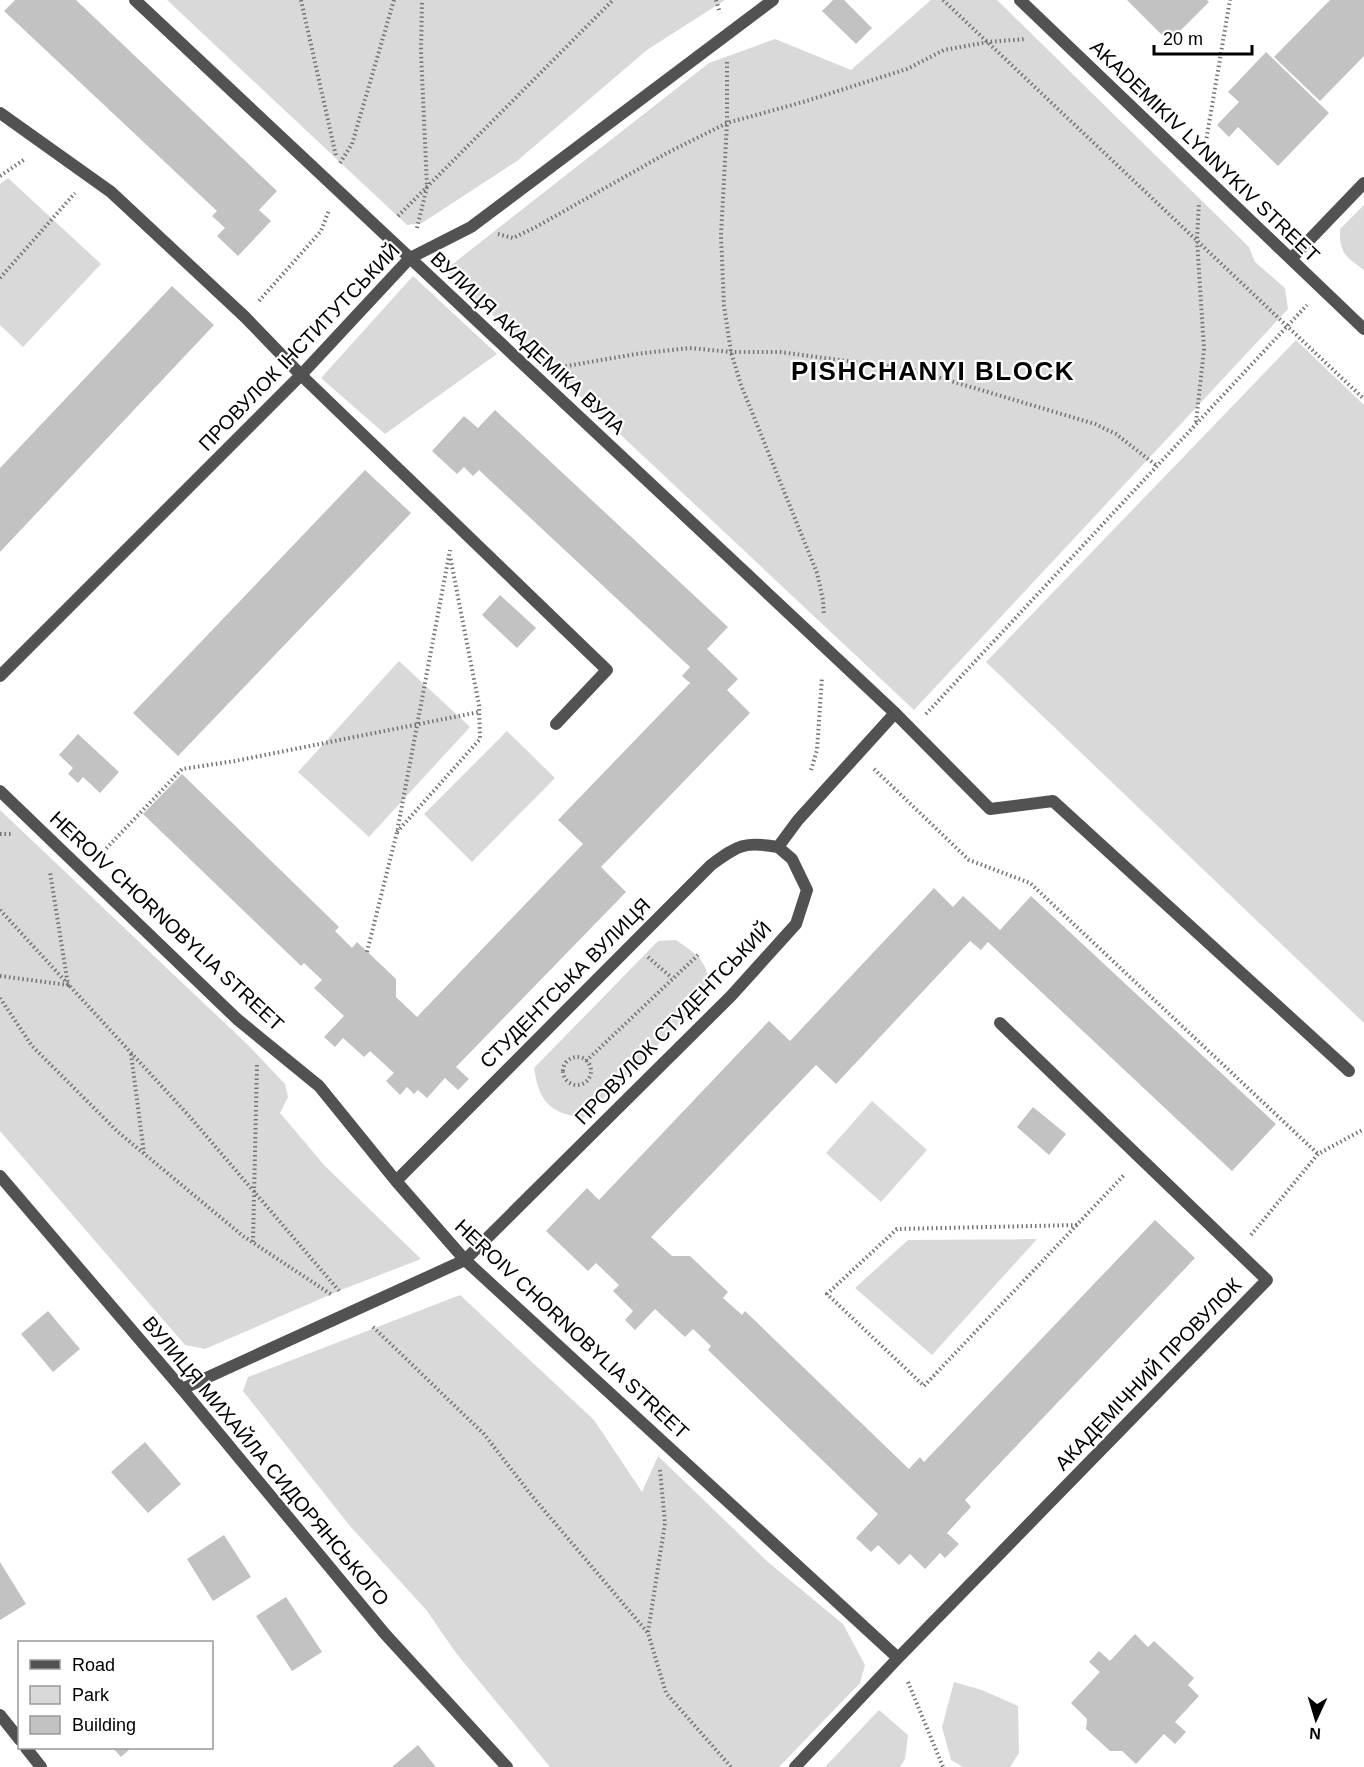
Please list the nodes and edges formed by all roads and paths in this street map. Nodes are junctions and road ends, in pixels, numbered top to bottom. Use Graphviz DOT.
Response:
graph roads {
  1 [pos="135,0"];
  2 [pos="394,0"];
  3 [pos="422,0"];
  4 [pos="613,0"];
  5 [pos="716,0"];
  6 [pos="773,0"];
  7 [pos="943,0"];
  8 [pos="1020,0"];
  9 [pos="1230,0"];
  10 [pos="727,36"];
  11 [pos="1061,40"];
  12 [pos="988,42"];
  13 [pos="0,113"];
  14 [pos="727,123"];
  15 [pos="336,169"];
  16 [pos="1201,173"];
  17 [pos="91,176"];
  18 [pos="1364,183"];
  19 [pos="427,187"];
  20 [pos="471,227"];
  21 [pos="382,232"];
  22 [pos="1197,240"];
  23 [pos="410,258"];
  24 [pos="1291,259"];
  25 [pos="0,278"];
  26 [pos="1322,289"];
  27 [pos="1287,326"];
  28 [pos="1364,328"];
  29 [pos="731,352"];
  30 [pos="532,372"];
  31 [pos="301,375"];
  32 [pos="1364,399"];
  33 [pos="1196,424"];
  34 [pos="1157,466"];
  35 [pos="455,522"];
  36 [pos="450,551"];
  37 [pos="824,647"];
  38 [pos="0,676"];
  39 [pos="479,712"];
  40 [pos="895,714"];
  41 [pos="418,724"];
  42 [pos="556,724"];
  43 [pos="911,729"];
  44 [pos="881,761"];
  45 [pos="874,769"];
  46 [pos="866,777"];
  47 [pos="809,780"];
  48 [pos="0,790"];
  49 [pos="44,831"];
  50 [pos="397,832"];
  51 [pos="778,847"];
  52 [pos="85,871"];
  53 [pos="0,910"];
  54 [pos="632,942"];
  55 [pos="368,952"];
  56 [pos="698,955"];
  57 [pos="0,976"];
  58 [pos="672,978"];
  59 [pos="68,985"];
  60 [pos="0,998"];
  61 [pos="1000,1023"];
  62 [pos="257,1035"];
  63 [pos="130,1052"];
  64 [pos="586,1061"];
  65 [pos="1348,1071"];
  66 [pos="1364,1129"];
  67 [pos="144,1154"];
  68 [pos="1318,1154"];
  69 [pos="1140,1158"];
  70 [pos="0,1176"];
  71 [pos="396,1181"];
  72 [pos="254,1192"];
  73 [pos="1077,1225"];
  74 [pos="253,1242"];
  75 [pos="1237,1252"];
  76 [pos="465,1260"];
  77 [pos="355,1310"];
  78 [pos="182,1389"];
  79 [pos="656,1436"];
  80 [pos="648,1633"];
  81 [pos="898,1658"];
  82 [pos="0,1715"];
  83 [pos="18,1738"];
  84 [pos="27,1749"];
  85 [pos="41,1767"];
  86 [pos="507,1767"];
  87 [pos="731,1767"];
  88 [pos="795,1767"];
  89 [pos="943,1767"];
  1 -- 21 [label="street, ВУЛИЦЯ АКАДЕМІКА ВУЛА"];
  2 -- 15 [label="path"];
  3 -- 19 [label="path"];
  4 -- 19 [label="path"];
  5 -- 10 [label="path"];
  6 -- 10 [label="street, ПРОВУЛОК ІНСТИТУТСЬКИЙ"];
  7 -- 12 [label="path"];
  8 -- 11 [label="street, AKADEMIKIV LYNNYKIV STREET"];
  9 -- 16 [label="path"];
  10 -- 14 [label="path"];
  10 -- 20 [label="street, ПРОВУЛОК ІНСТИТУТСЬКИЙ"];
  11 -- 12 [label="path"];
  11 -- 16 [label="street, AKADEMIKIV LYNNYKIV STREET"];
  12 -- 14 [label="path"];
  12 -- 22 [label="path"];
  13 -- 17 [label="street"];
  14 -- 20 [label="path"];
  14 -- 29 [label="path"];
  16 -- 22 [label="path"];
  16 -- 24 [label="street, AKADEMIKIV LYNNYKIV STREET"];
  17 -- 25 [label="path"];
  17 -- 31 [label="street"];
  18 -- 24 [label="street"];
  19 -- 21 [label="path"];
  19 -- 23 [label="path"];
  20 -- 23 [label="street, ПРОВУЛОК ІНСТИТУТСЬКИЙ"];
  21 -- 23 [label="street, ВУЛИЦЯ АКАДЕМІКА ВУЛА"];
  22 -- 27 [label="path"];
  22 -- 33 [label="path"];
  23 -- 30 [label="street, ВУЛИЦЯ АКАДЕМІКА ВУЛА"];
  23 -- 31 [label="street, ПРОВУЛОК ІНСТИТУТСЬКИЙ"];
  24 -- 26 [label="street, AKADEMIKIV LYNNYKIV STREET"];
  26 -- 27 [label="path"];
  26 -- 28 [label="street, AKADEMIKIV LYNNYKIV STREET"];
  27 -- 32 [label="path"];
  27 -- 33 [label="path"];
  29 -- 30 [label="path"];
  29 -- 34 [label="path"];
  29 -- 37 [label="path"];
  30 -- 37 [label="street, ВУЛИЦЯ АКАДЕМІКА ВУЛА"];
  31 -- 35 [label="street"];
  31 -- 38 [label="street, ПРОВУЛОК ІНСТИТУТСЬКИЙ"];
  33 -- 34 [label="path"];
  34 -- 43 [label="path"];
  35 -- 36 [label="path"];
  35 -- 42 [label="street"];
  36 -- 39 [label="path"];
  36 -- 41 [label="path"];
  37 -- 40 [label="street, ВУЛИЦЯ АКАДЕМІКА ВУЛА"];
  37 -- 47 [label="path"];
  39 -- 41 [label="path"];
  39 -- 50 [label="path"];
  40 -- 43 [label="street, ВУЛИЦЯ АКАДЕМІКА ВУЛА"];
  40 -- 51 [label="street"];
  41 -- 50 [label="path"];
  41 -- 52 [label="path"];
  43 -- 65 [label="street, ВУЛИЦЯ АКАДЕМІКА ВУЛА"];
  44 -- 45 [label="path"];
  45 -- 46 [label="path"];
  45 -- 68 [label="path"];
  48 -- 49 [label="street, HEROIV CHORNOBYLIA STREET"];
  49 -- 52 [label="street, HEROIV CHORNOBYLIA STREET"];
  49 -- 59 [label="path"];
  50 -- 55 [label="path"];
  51 -- 54 [label="street, СТУДЕНТСЬКА ВУЛИЦЯ"];
  51 -- 76 [label="street, ПРОВУЛОК СТУДЕНТСЬКИЙ"];
  52 -- 62 [label="street, HEROIV CHORNOBYLIA STREET"];
  53 -- 59 [label="path"];
  54 -- 58 [label="path"];
  54 -- 71 [label="street, СТУДЕНТСЬКА ВУЛИЦЯ"];
  56 -- 58 [label="path"];
  57 -- 59 [label="path"];
  58 -- 64 [label="path"];
  59 -- 63 [label="path"];
  60 -- 67 [label="path"];
  61 -- 69 [label="street, АКАДЕМІЧНИЙ ПРОВУЛОК"];
  62 -- 71 [label="street, HEROIV CHORNOBYLIA STREET"];
  62 -- 72 [label="path"];
  63 -- 67 [label="path"];
  63 -- 72 [label="path"];
  64 -- 64 [label="path"];
  66 -- 68 [label="path"];
  67 -- 74 [label="path"];
  68 -- 75 [label="path"];
  69 -- 73 [label="path"];
  69 -- 75 [label="street, АКАДЕМІЧНИЙ ПРОВУЛОК"];
  70 -- 78 [label="street, ВУЛИЦЯ МИХАЙЛА СИДОРЯНСЬКОГО"];
  71 -- 76 [label="street, HEROIV CHORNOBYLIA STREET"];
  72 -- 74 [label="path"];
  72 -- 77 [label="path"];
  73 -- 73 [label="path"];
  74 -- 77 [label="path"];
  75 -- 81 [label="street, АКАДЕМІЧНИЙ ПРОВУЛОК"];
  76 -- 77 [label="street"];
  76 -- 79 [label="street, HEROIV CHORNOBYLIA STREET"];
  77 -- 78 [label="street"];
  77 -- 80 [label="path"];
  78 -- 86 [label="street, ВУЛИЦЯ МИХАЙЛА СИДОРЯНСЬКОГО"];
  79 -- 80 [label="path"];
  79 -- 81 [label="street, HEROIV CHORNOBYLIA STREET"];
  80 -- 87 [label="path"];
  81 -- 88 [label="street"];
  81 -- 89 [label="path"];
  82 -- 83 [label="street"];
  84 -- 85 [label="street"];
}
